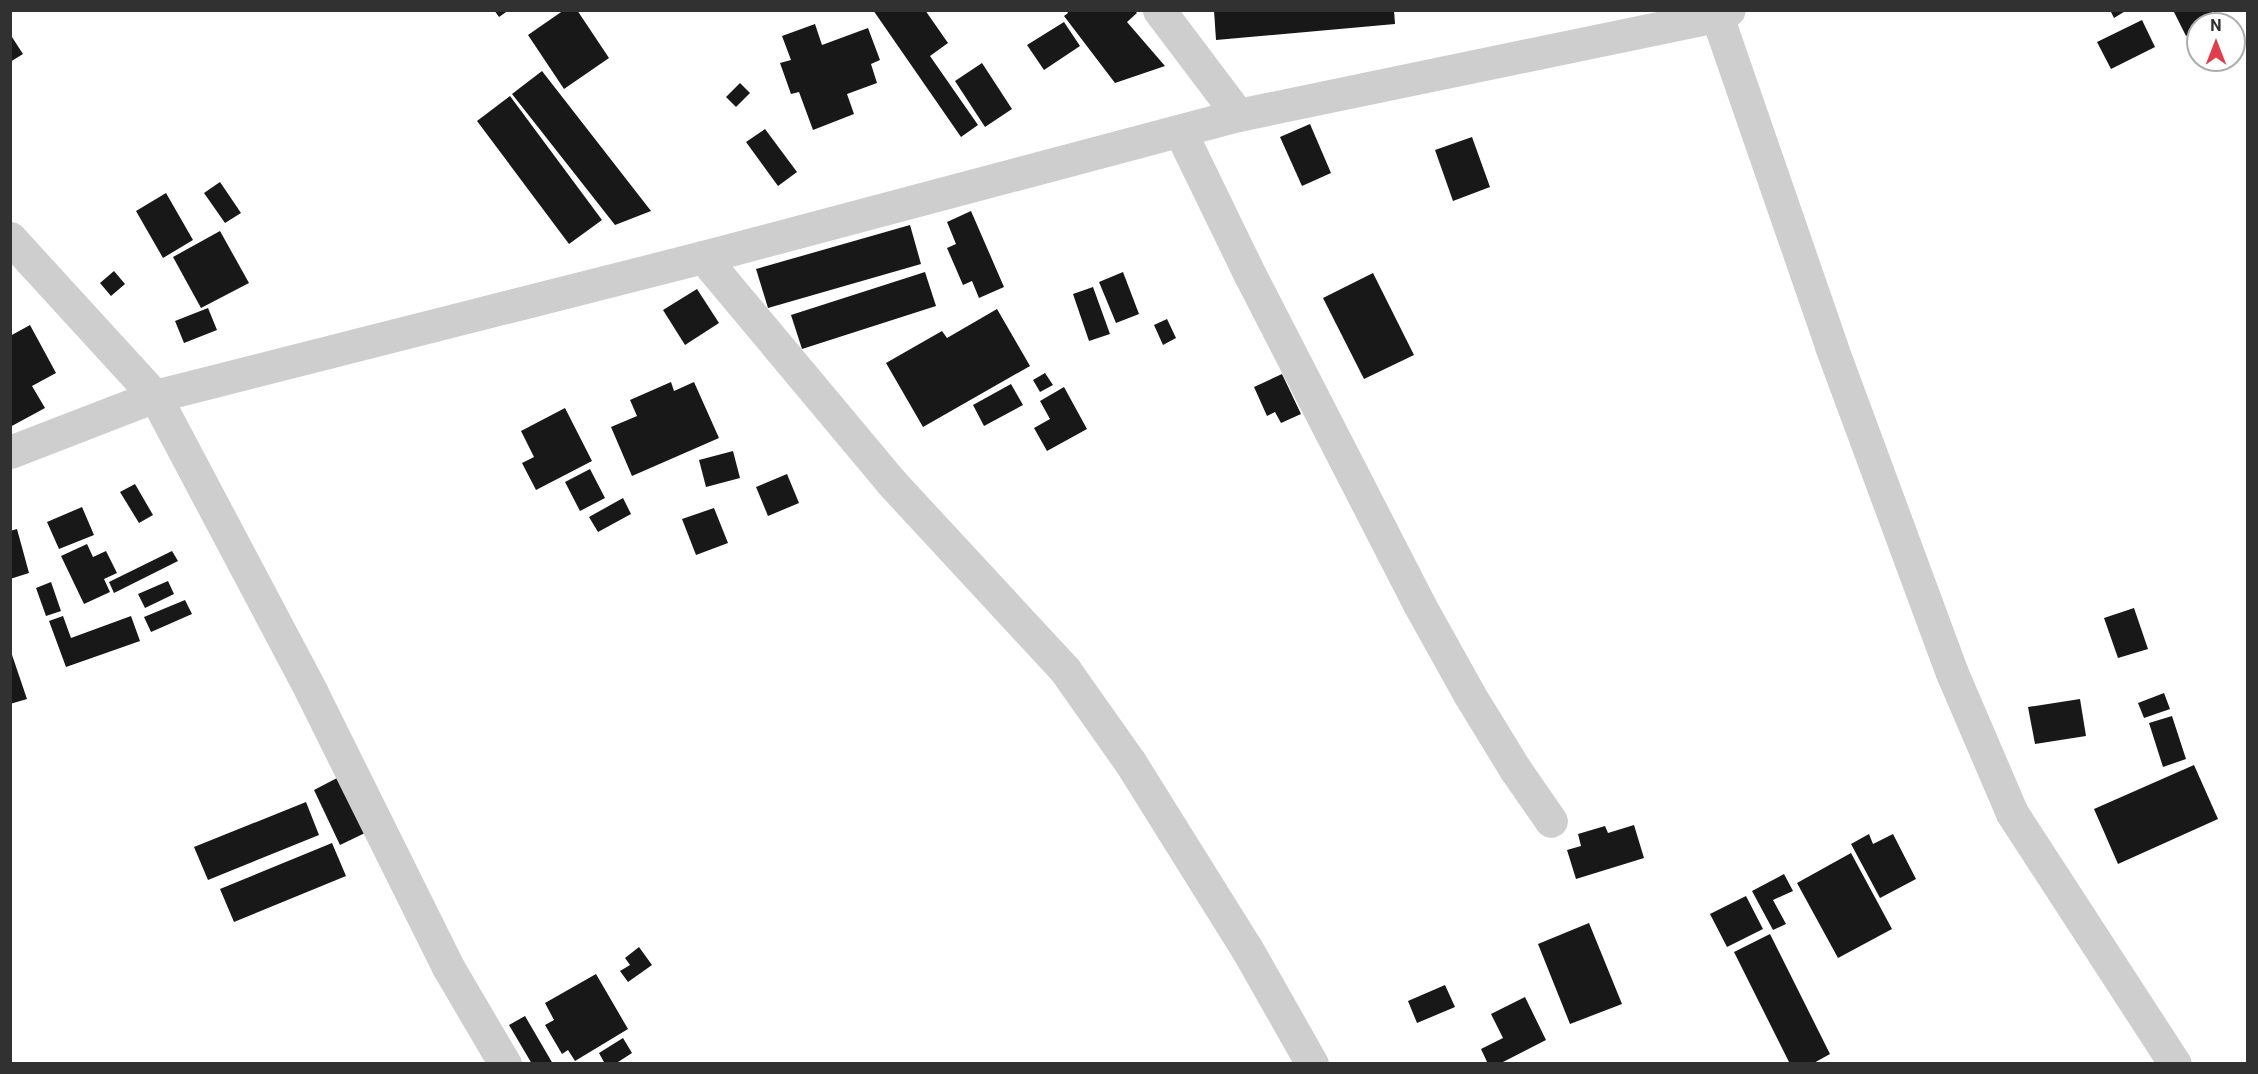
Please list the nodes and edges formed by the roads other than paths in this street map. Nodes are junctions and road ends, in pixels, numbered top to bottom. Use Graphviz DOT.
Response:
graph roads {
  1 [pos="1159,10"];
  2 [pos="1723,13"];
  3 [pos="1238,115"];
  4 [pos="1180,131"];
  5 [pos="10,238"];
  6 [pos="704,257"];
  7 [pos="155,396"];
  8 [pos="10,452"];
  9 [pos="1551,821"];
  10 [pos="505,1064"];
  11 [pos="1312,1064"];
  12 [pos="2175,1064"];
  1 -- 3 [label="street"];
  2 -- 3 [label="street"];
  2 -- 12 [label="street"];
  3 -- 4 [label="street"];
  4 -- 6 [label="street"];
  4 -- 9 [label="street"];
  5 -- 7 [label="street"];
  6 -- 7 [label="street"];
  6 -- 11 [label="street"];
  7 -- 8 [label="street"];
  7 -- 10 [label="street"];
}
